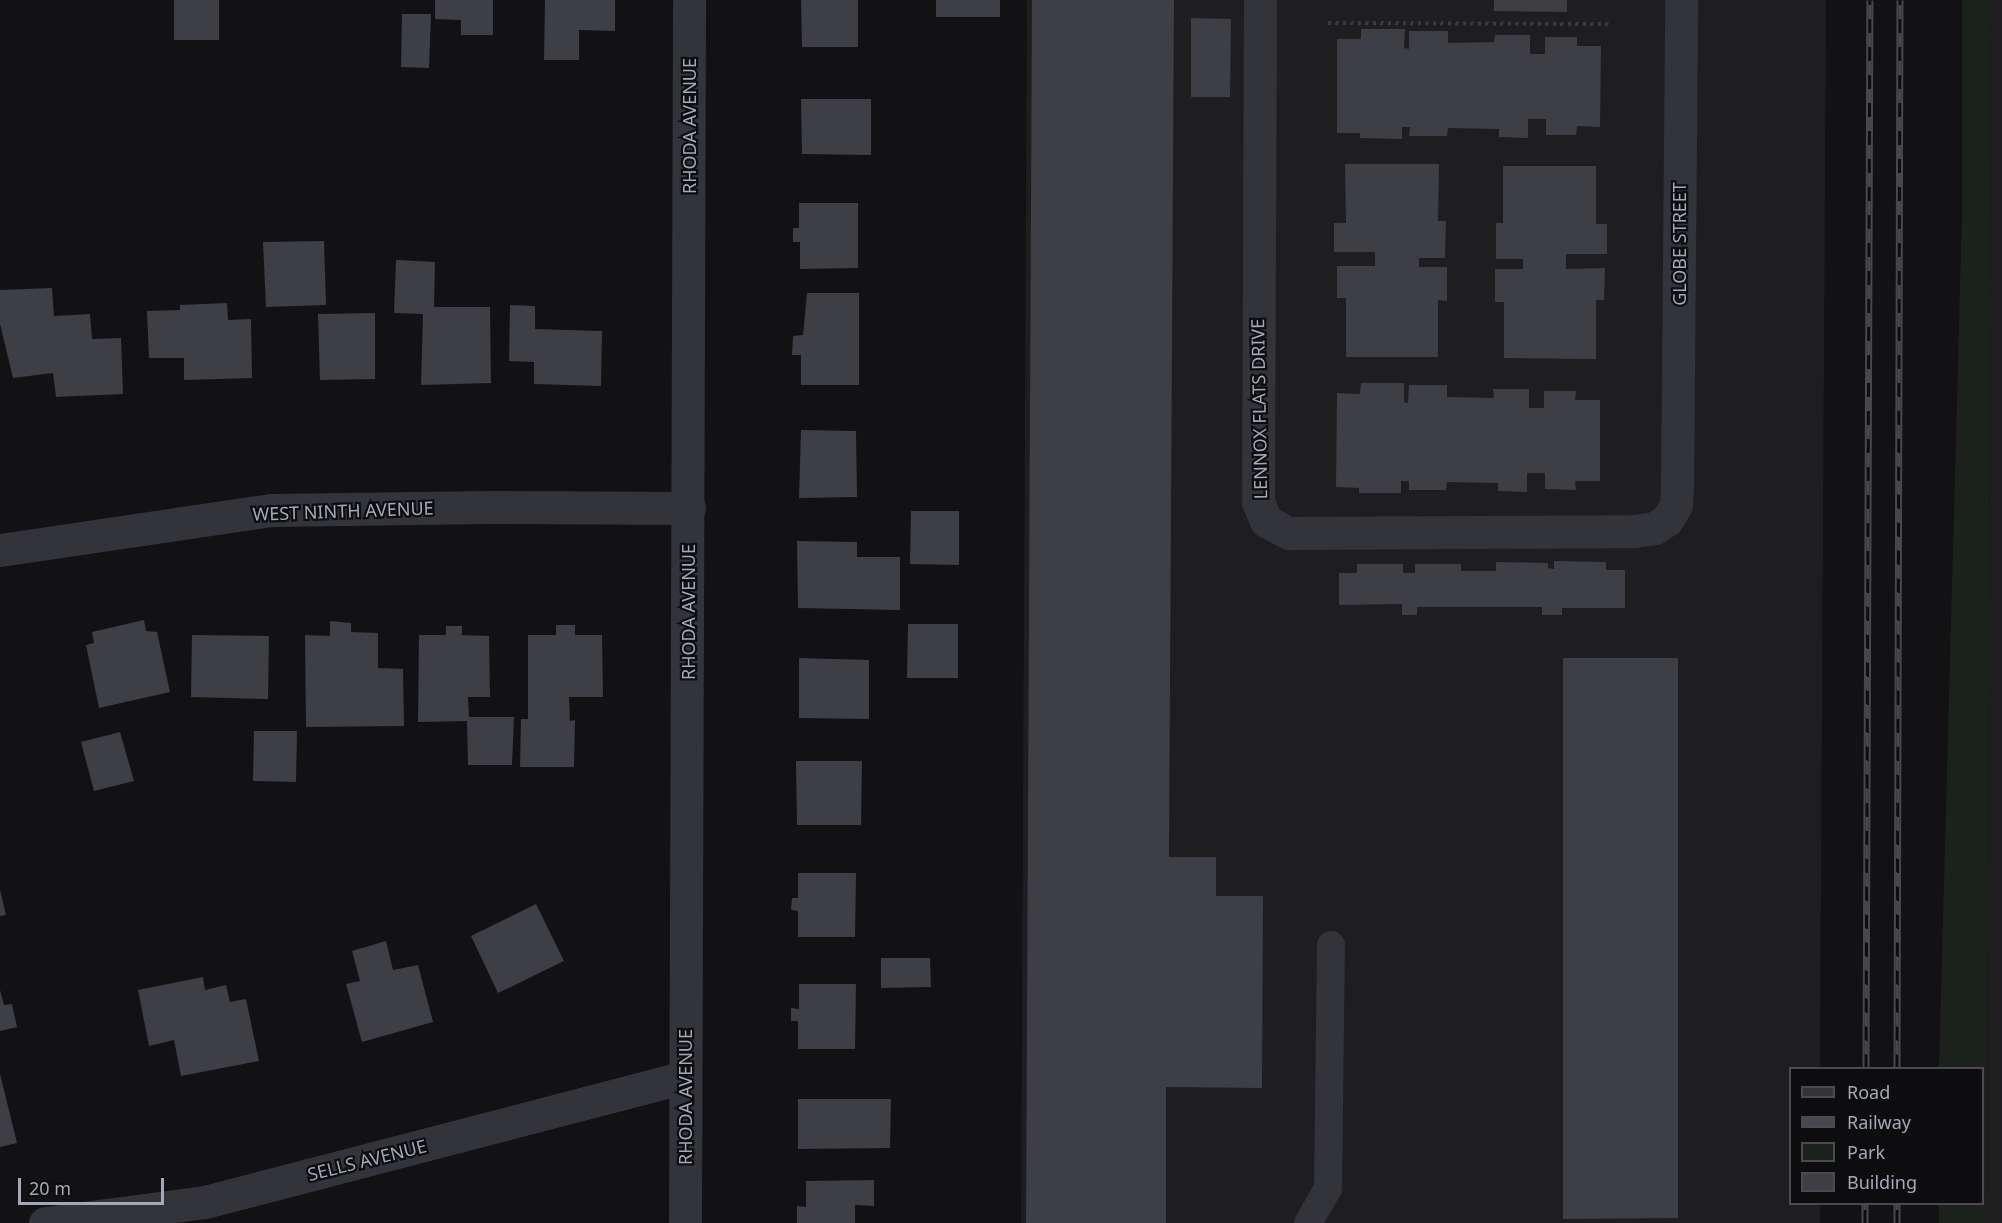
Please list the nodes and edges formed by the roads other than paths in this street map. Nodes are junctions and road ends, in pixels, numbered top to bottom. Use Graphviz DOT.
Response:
graph roads {
  1 [pos="689,0"];
  2 [pos="1260,0"];
  3 [pos="1681,0"];
  4 [pos="1677,488"];
  5 [pos="689,508"];
  6 [pos="0,550"];
  7 [pos="1330,945"];
  8 [pos="685,1077"];
  9 [pos="45,1223"];
  10 [pos="685,1223"];
  11 [pos="1308,1223"];
  1 -- 5 [label="street, RHODA AVENUE"];
  2 -- 4 [label="street, LENNOX FLATS DRIVE"];
  3 -- 4 [label="street, GLOBE STREET"];
  5 -- 6 [label="street, WEST NINTH AVENUE"];
  5 -- 8 [label="street, RHODA AVENUE"];
  7 -- 11 [label="lane"];
  8 -- 9 [label="street, SELLS AVENUE"];
  8 -- 10 [label="street, RHODA AVENUE"];
}
